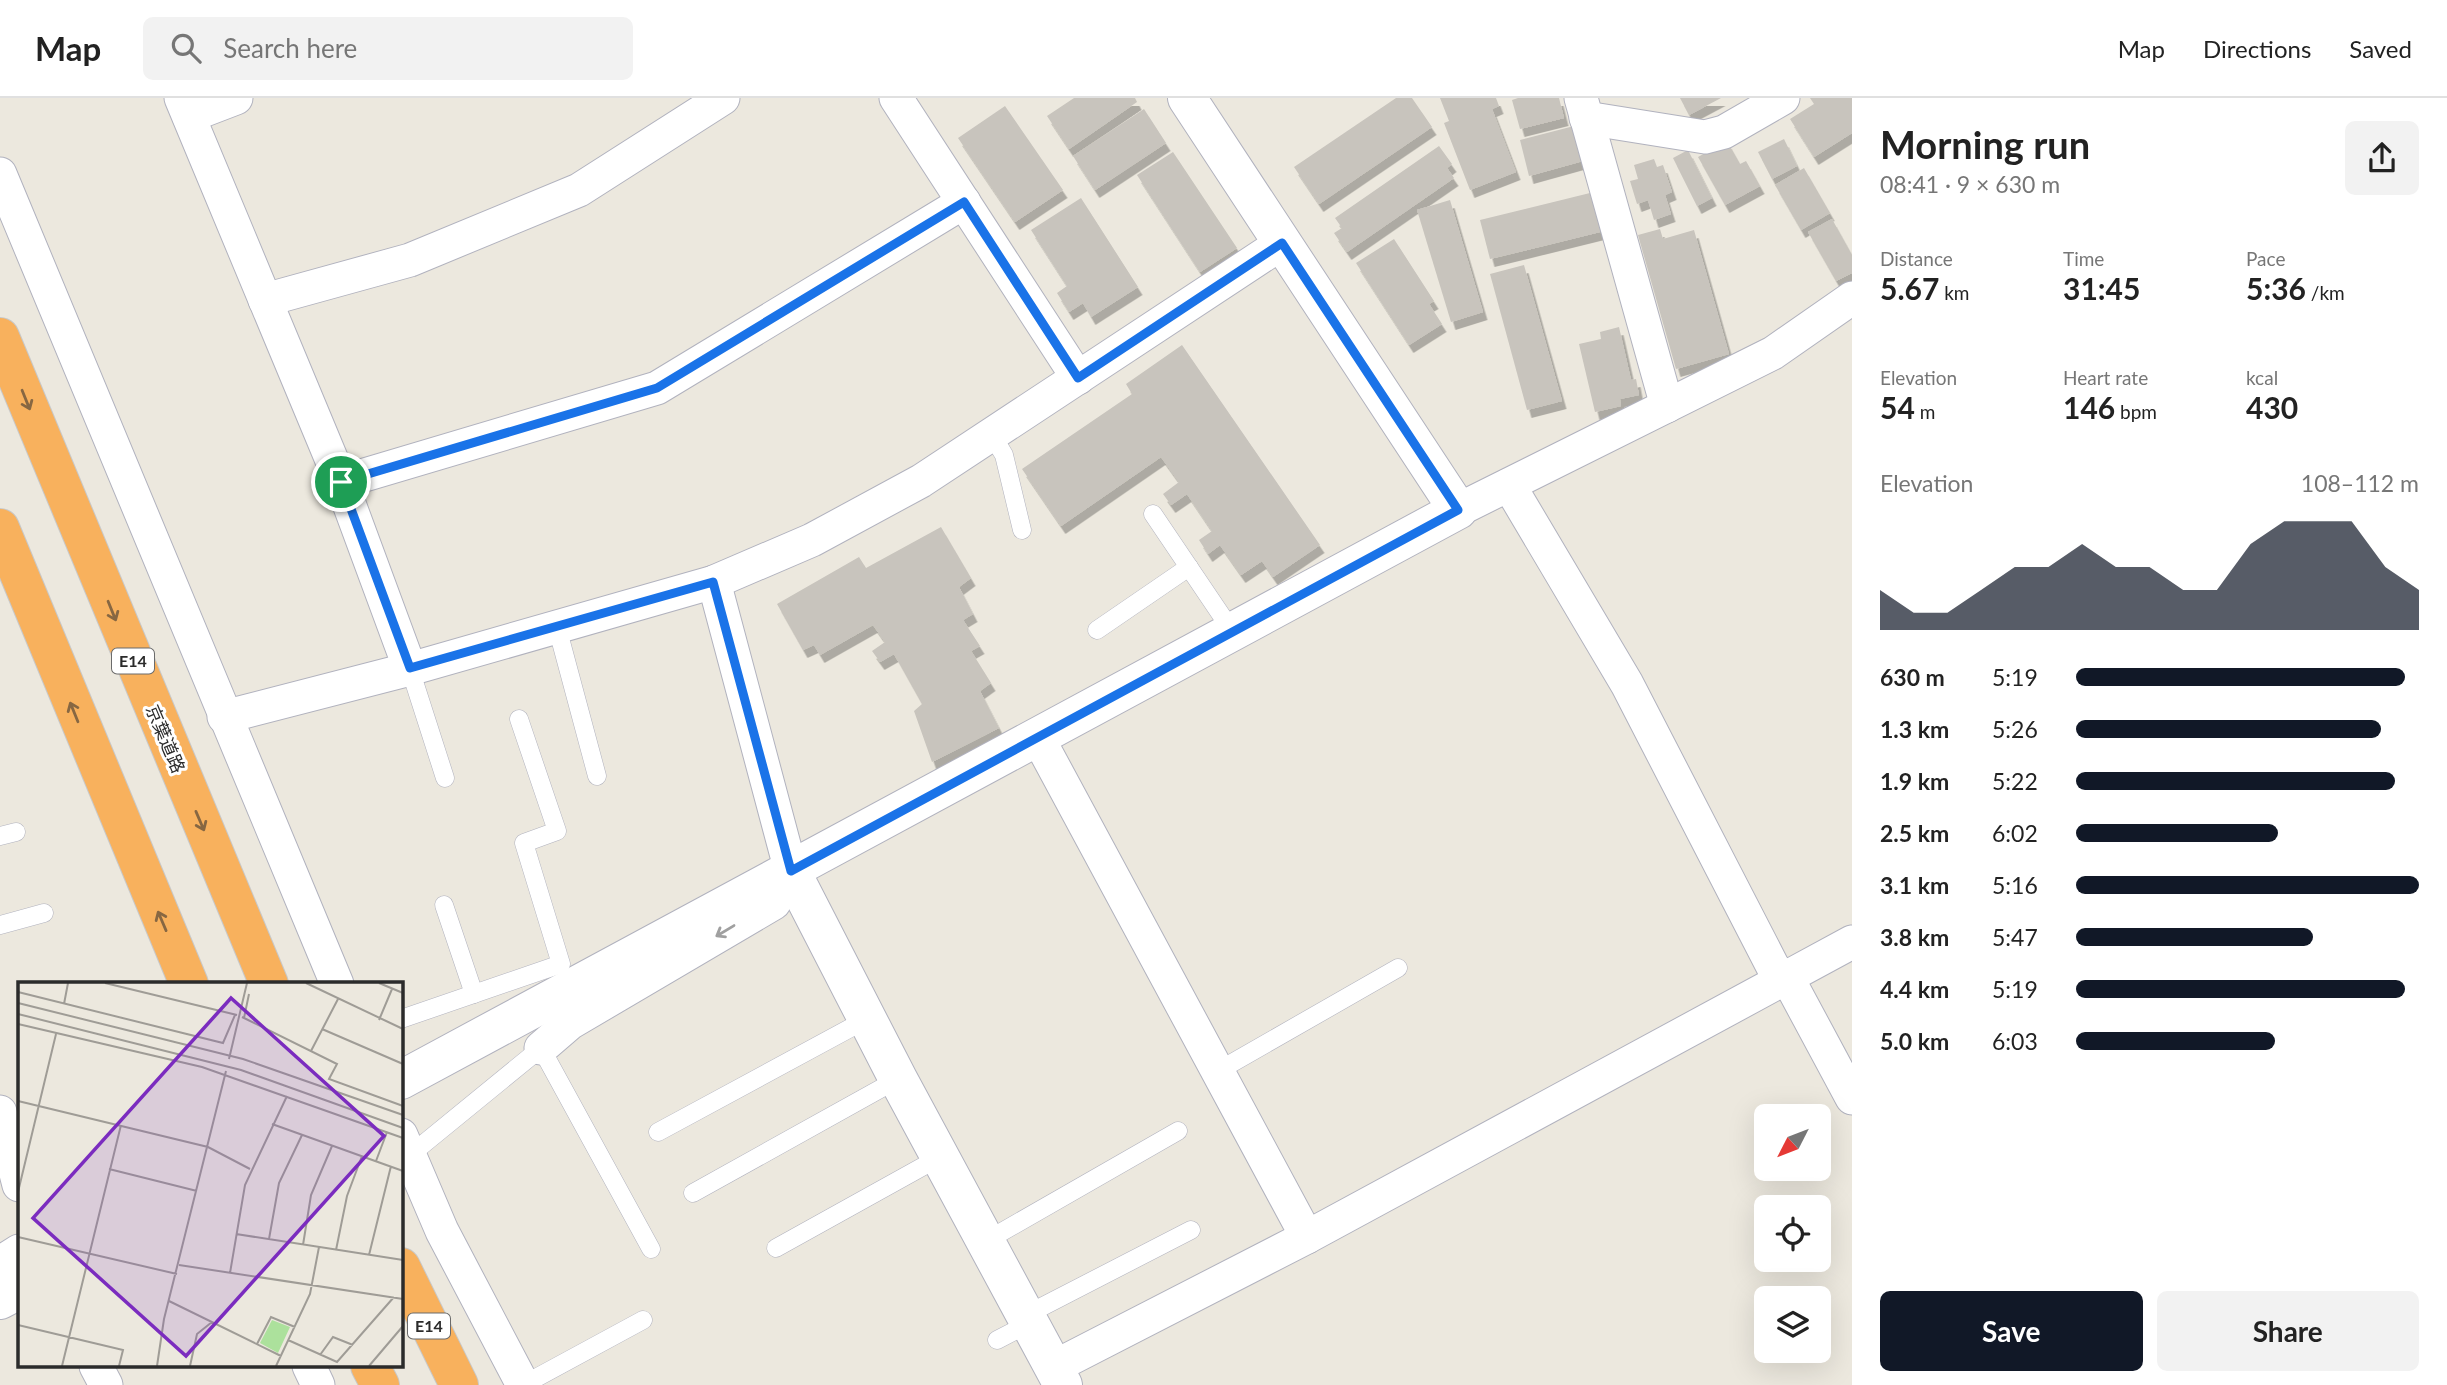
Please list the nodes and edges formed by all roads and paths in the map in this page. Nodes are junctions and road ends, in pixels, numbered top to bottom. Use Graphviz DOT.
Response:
graph roads {
  1 [pos="236,98"];
  2 [pos="723,98"];
  3 [pos="896,98"];
  4 [pos="1187,98"];
  5 [pos="1783,98"];
  6 [pos="185,107"];
  7 [pos="1583,108"];
  8 [pos="0,174"];
  9 [pos="964,202"];
  10 [pos="1282,243"];
  11 [pos="1852,298"];
  12 [pos="265,300"];
  13 [pos="0,337"];
  14 [pos="1078,378"];
  15 [pos="1667,406"];
  16 [pos="992,435"];
  17 [pos="341,482"];
  18 [pos="1509,485"];
  19 [pos="1458,510"];
  20 [pos="1153,514"];
  21 [pos="0,528"];
  22 [pos="1022,530"];
  23 [pos="1189,567"];
  24 [pos="713,582"];
  25 [pos="557,627"];
  26 [pos="1097,629"];
  27 [pos="1232,631"];
  28 [pos="410,668"];
  29 [pos="223,717"];
  30 [pos="519,719"];
  31 [pos="1037,736"];
  32 [pos="597,776"];
  33 [pos="445,778"];
  34 [pos="791,871"];
  35 [pos="444,905"];
  36 [pos="44,913"];
  37 [pos="0,925"];
  38 [pos="1852,942"];
  39 [pos="1398,968"];
  40 [pos="1785,979"];
  41 [pos="188,982"];
  42 [pos="268,982"];
  43 [pos="336,982"];
  44 [pos="474,994"];
  45 [pos="402,1019"];
  46 [pos="867,1019"];
  47 [pos="541,1048"];
  48 [pos="1218,1071"];
  49 [pos="408,1077"];
  50 [pos="898,1079"];
  51 [pos="1852,1098"];
  52 [pos="18,1104"];
  53 [pos="0,1110"];
  54 [pos="1178,1131"];
  55 [pos="658,1132"];
  56 [pos="405,1145"];
  57 [pos="940,1157"];
  58 [pos="18,1181"];
  59 [pos="693,1193"];
  60 [pos="1191,1230"];
  61 [pos="1307,1237"];
  62 [pos="986,1241"];
  63 [pos="776,1248"];
  64 [pos="651,1249"];
  65 [pos="18,1252"];
  66 [pos="0,1263"];
  67 [pos="402,1269"];
  68 [pos="18,1291"];
  69 [pos="0,1300"];
  70 [pos="643,1320"];
  71 [pos="1017,1326"];
  72 [pos="97,1368"];
  73 [pos="310,1368"];
  74 [pos="371,1368"];
  75 [pos="1058,1376"];
  76 [pos="106,1385"];
  77 [pos="318,1385"];
  78 [pos="380,1385"];
  79 [pos="460,1385"];
  80 [pos="523,1385"];
  1 -- 6 [label="street"];
  2 -- 12 [label="street"];
  3 -- 9 [label="street"];
  4 -- 10 [label="street"];
  5 -- 7 [label="street"];
  6 -- 12 [label="street"];
  7 -- 15 [label="street"];
  8 -- 29 [label="street"];
  9 -- 14 [label="street"];
  9 -- 17 [label="street"];
  10 -- 14 [label="street"];
  10 -- 19 [label="street"];
  11 -- 15 [label="street"];
  12 -- 17 [label="street"];
  13 -- 42 [label="highway, 京葉道路 / E14, one-way"];
  14 -- 16 [label="street"];
  15 -- 18 [label="street"];
  16 -- 22 [label="lane"];
  16 -- 24 [label="street"];
  17 -- 28 [label="street"];
  18 -- 19 [label="street"];
  18 -- 40 [label="street"];
  19 -- 27 [label="street"];
  20 -- 23 [label="lane"];
  41 -- 21 [label="highway, one-way"];
  23 -- 26 [label="lane"];
  23 -- 27 [label="lane"];
  24 -- 25 [label="street"];
  24 -- 34 [label="street"];
  25 -- 28 [label="street"];
  25 -- 32 [label="lane"];
  27 -- 31 [label="street"];
  28 -- 29 [label="street"];
  28 -- 33 [label="lane"];
  29 -- 43 [label="street"];
  30 -- 44 [label="lane"];
  31 -- 34 [label="street"];
  31 -- 48 [label="street"];
  34 -- 46 [label="street"];
  34 -- 47 [label="street, one-way"];
  34 -- 49 [label="street"];
  35 -- 44 [label="lane"];
  36 -- 37 [label="lane"];
  38 -- 40 [label="street"];
  39 -- 48 [label="lane"];
  40 -- 51 [label="street"];
  40 -- 61 [label="street"];
  44 -- 45 [label="lane"];
  46 -- 50 [label="street"];
  46 -- 55 [label="lane"];
  47 -- 56 [label="lane"];
  47 -- 64 [label="lane"];
  48 -- 61 [label="street"];
  50 -- 57 [label="street"];
  50 -- 59 [label="lane"];
  52 -- 53 [label="lane"];
  53 -- 58 [label="street"];
  54 -- 62 [label="lane"];
  56 -- 80 [label="street"];
  57 -- 62 [label="street"];
  57 -- 63 [label="lane"];
  60 -- 71 [label="lane"];
  61 -- 75 [label="street"];
  62 -- 71 [label="street"];
  65 -- 66 [label="street"];
  67 -- 79 [label="highway, E14"];
  68 -- 69 [label="street"];
  70 -- 80 [label="lane"];
  71 -- 75 [label="street"];
  72 -- 76 [label="street"];
  73 -- 77 [label="street"];
  74 -- 78 [label="highway"];
}
